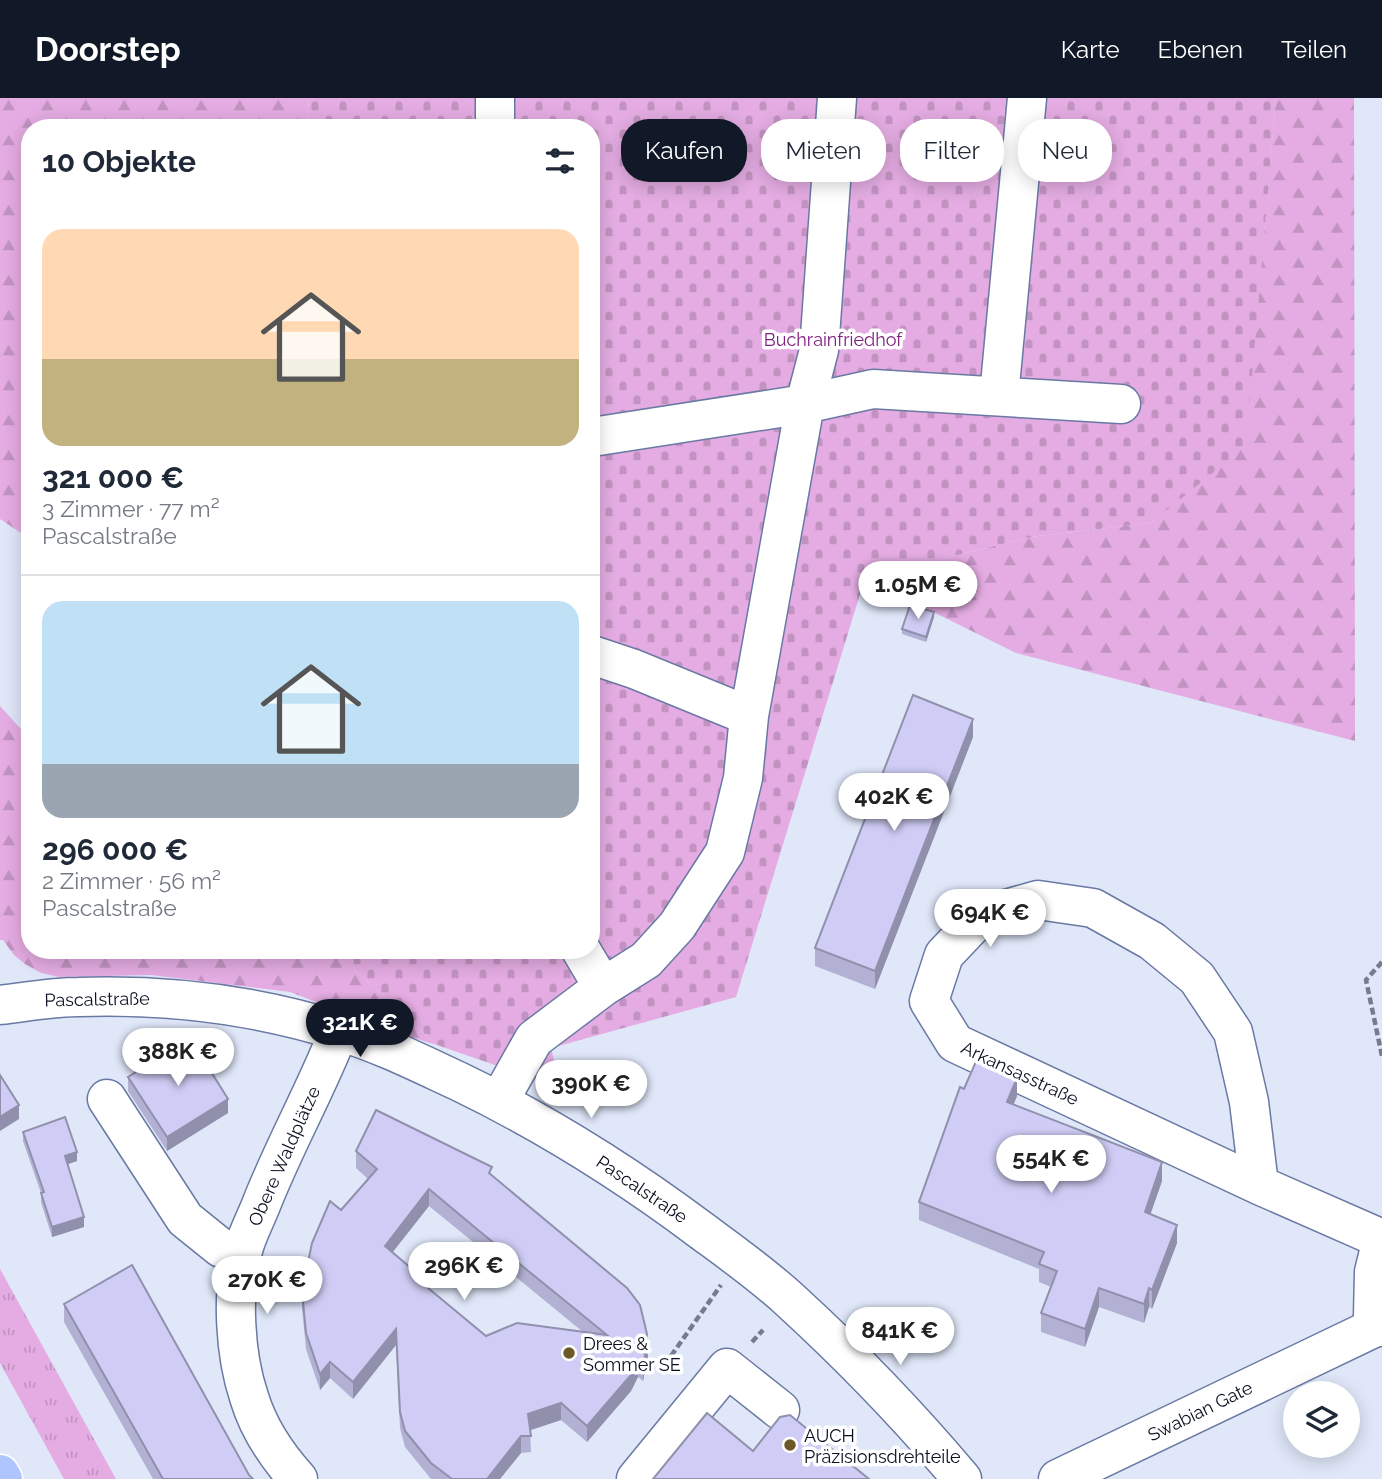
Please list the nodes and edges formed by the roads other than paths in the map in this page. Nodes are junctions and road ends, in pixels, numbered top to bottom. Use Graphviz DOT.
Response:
graph roads {
  1 [pos="495,98"];
  2 [pos="838,98"];
  3 [pos="1027,98"];
  4 [pos="495,119"];
  5 [pos="999,397"];
  6 [pos="806,404"];
  7 [pos="1121,404"];
  8 [pos="600,436"];
  9 [pos="600,658"];
  10 [pos="748,716"];
  11 [pos="586,959"];
  12 [pos="603,987"];
  13 [pos="0,1005"];
  14 [pos="339,1031"];
  15 [pos="107,1099"];
  16 [pos="499,1101"];
  17 [pos="1259,1185"];
  18 [pos="1382,1239"];
  19 [pos="243,1251"];
  20 [pos="1381,1326"];
  21 [pos="780,1410"];
  22 [pos="0,1474"];
  23 [pos="3,1479"];
  24 [pos="298,1479"];
  25 [pos="636,1479"];
  26 [pos="962,1479"];
  27 [pos="1058,1479"];
  1 -- 4 [label="street"];
  2 -- 6 [label="street"];
  3 -- 5 [label="street"];
  5 -- 6 [label="street"];
  5 -- 7 [label="street"];
  6 -- 8 [label="street"];
  6 -- 10 [label="street"];
  9 -- 10 [label="street"];
  10 -- 12 [label="street"];
  11 -- 12 [label="street"];
  12 -- 16 [label="street"];
  13 -- 14 [label="street, Pascalstraße"];
  14 -- 16 [label="street, Pascalstraße"];
  14 -- 19 [label="street, Obere Waldplätze"];
  15 -- 19 [label="street"];
  16 -- 26 [label="street, Pascalstraße"];
  17 -- 17 [label="street, Arkansasstraße"];
  17 -- 18 [label="street, Arkansasstraße"];
  18 -- 20 [label="street"];
  19 -- 24 [label="street, Obere Waldplätze"];
  20 -- 27 [label="street, Swabian Gate"];
  21 -- 25 [label="street"];
  22 -- 23 [label="highway"];
}
